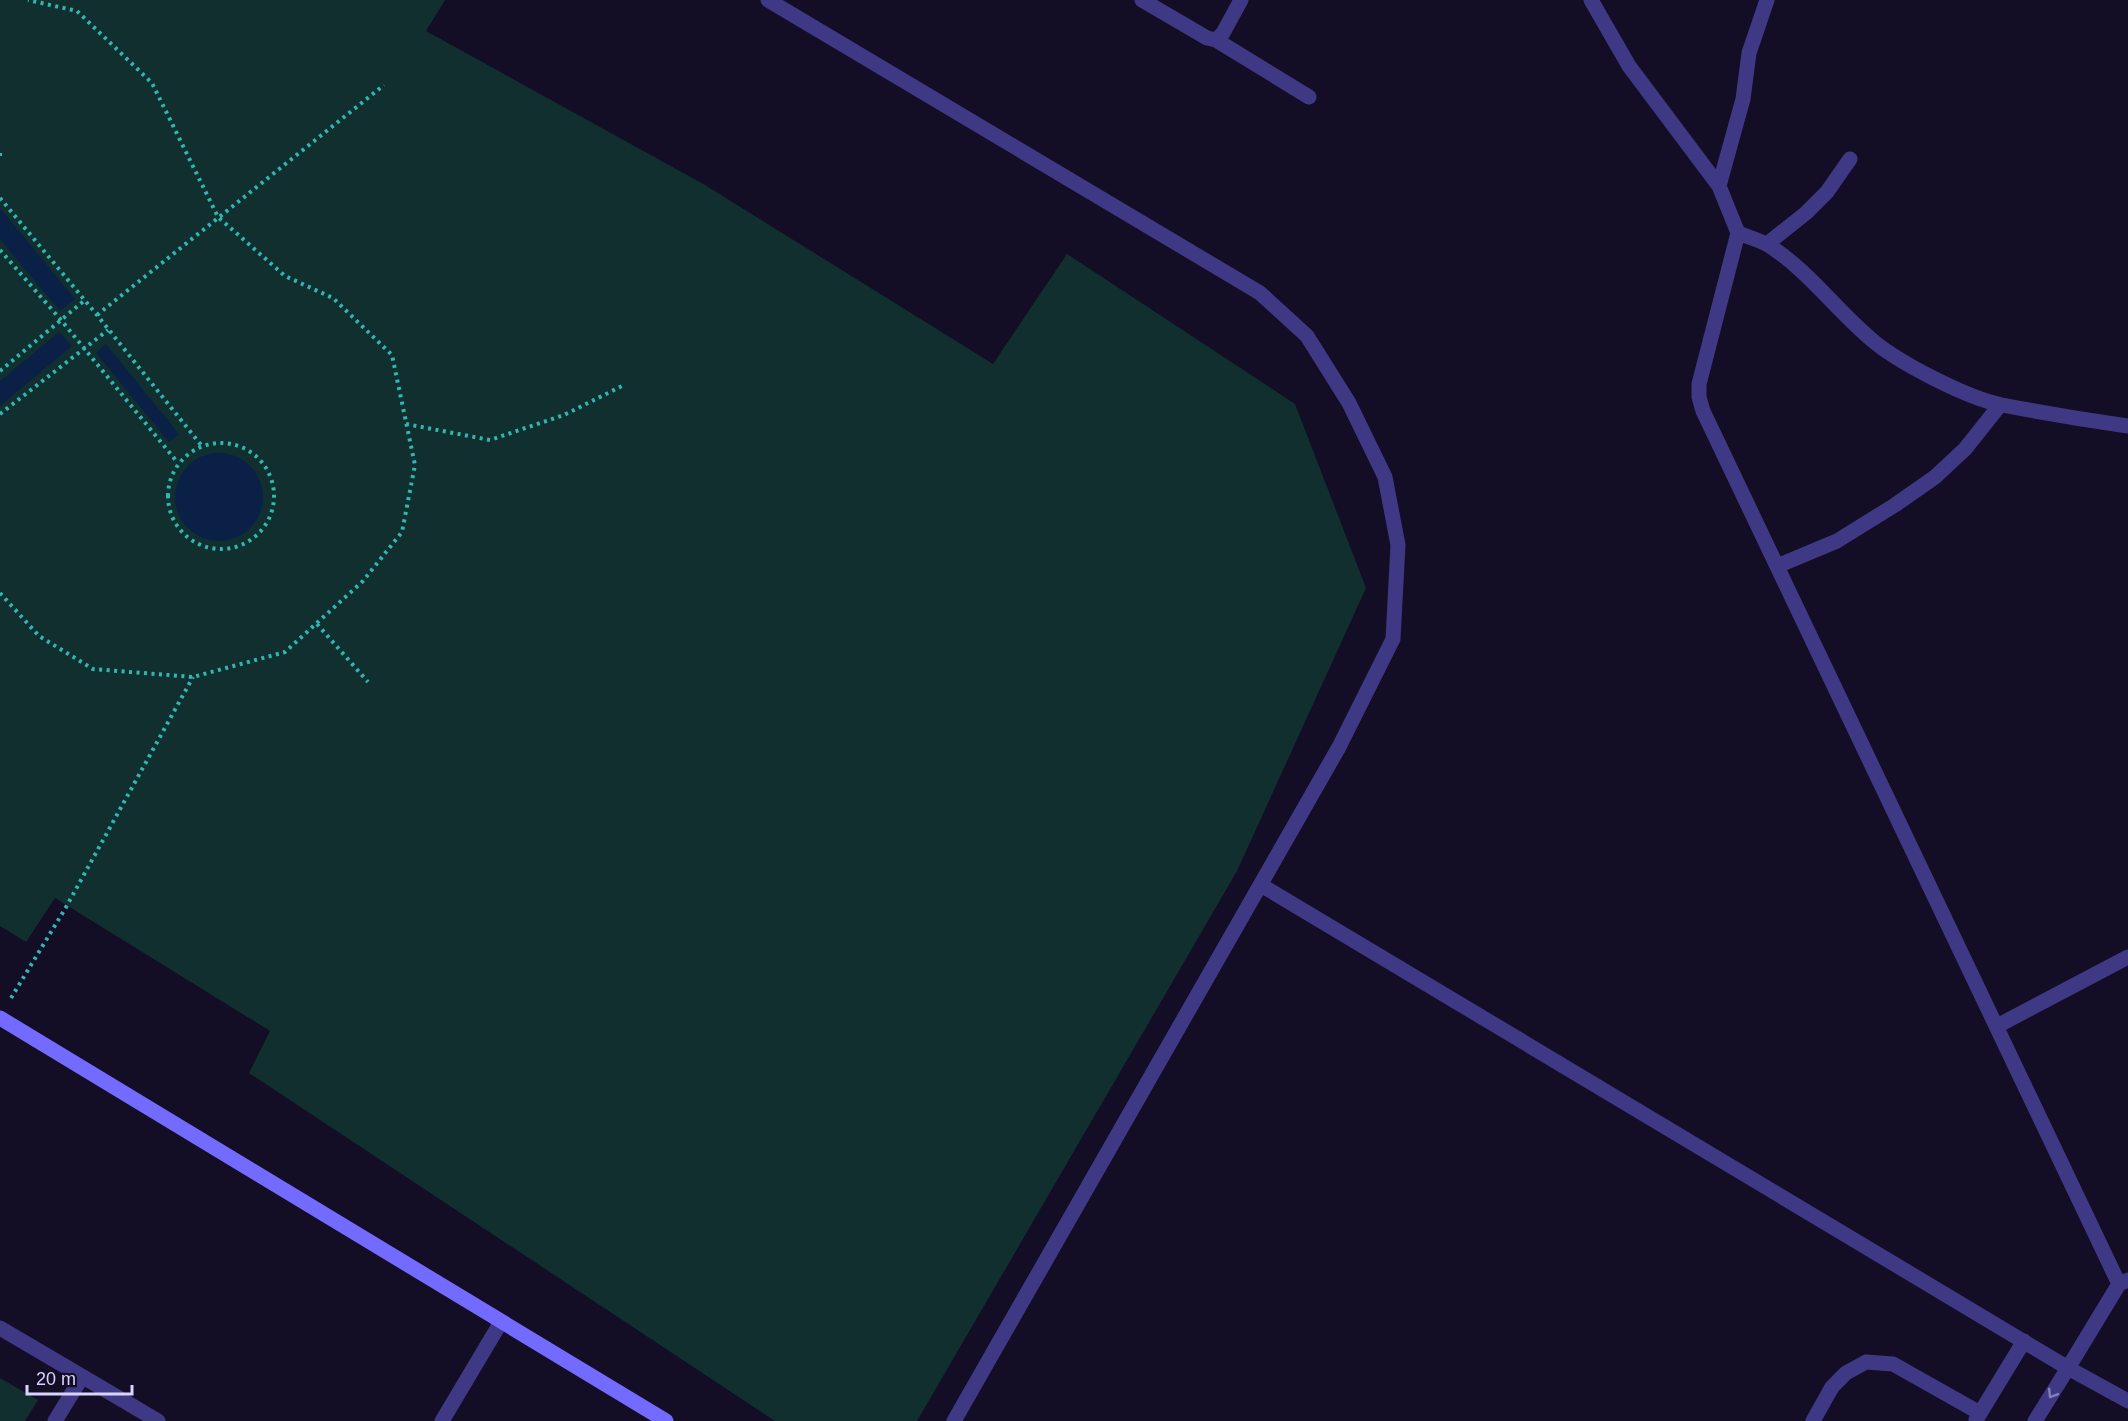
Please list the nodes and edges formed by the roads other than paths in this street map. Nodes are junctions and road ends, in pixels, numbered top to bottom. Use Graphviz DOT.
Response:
graph roads {
  1 [pos="768,0"];
  2 [pos="1142,0"];
  3 [pos="1241,0"];
  4 [pos="1591,0"];
  5 [pos="1767,0"];
  6 [pos="1216,40"];
  7 [pos="1309,97"];
  8 [pos="1850,159"];
  9 [pos="1719,186"];
  10 [pos="1738,233"];
  11 [pos="1767,244"];
  12 [pos="2000,405"];
  13 [pos="2128,426"];
  14 [pos="1777,566"];
  15 [pos="1261,885"];
  16 [pos="2128,957"];
  17 [pos="3,1012"];
  18 [pos="1997,1026"];
  19 [pos="2123,1282"];
  20 [pos="501,1322"];
  21 [pos="0,1328"];
  22 [pos="2024,1341"];
  23 [pos="2068,1368"];
  24 [pos="82,1377"];
  25 [pos="2128,1401"];
  26 [pos="1977,1417"];
  27 [pos="55,1421"];
  28 [pos="158,1421"];
  29 [pos="442,1421"];
  30 [pos="666,1421"];
  31 [pos="954,1421"];
  32 [pos="1813,1421"];
  33 [pos="2036,1421"];
  1 -- 15 [label="street"];
  2 -- 6 [label="street"];
  3 -- 6 [label="street"];
  4 -- 9 [label="street"];
  5 -- 9 [label="street"];
  6 -- 7 [label="street"];
  8 -- 11 [label="street"];
  9 -- 10 [label="street"];
  10 -- 11 [label="street"];
  10 -- 14 [label="street"];
  11 -- 12 [label="street"];
  12 -- 13 [label="street"];
  12 -- 14 [label="street"];
  14 -- 18 [label="street"];
  15 -- 22 [label="street"];
  15 -- 31 [label="street"];
  16 -- 18 [label="street"];
  17 -- 20 [label="main road"];
  18 -- 19 [label="street"];
  19 -- 23 [label="street"];
  20 -- 29 [label="street"];
  20 -- 30 [label="main road"];
  21 -- 24 [label="street"];
  22 -- 23 [label="street"];
  22 -- 26 [label="street"];
  23 -- 25 [label="street"];
  23 -- 33 [label="street, one-way"];
  24 -- 27 [label="street"];
  24 -- 28 [label="street"];
  26 -- 32 [label="street"];
}
